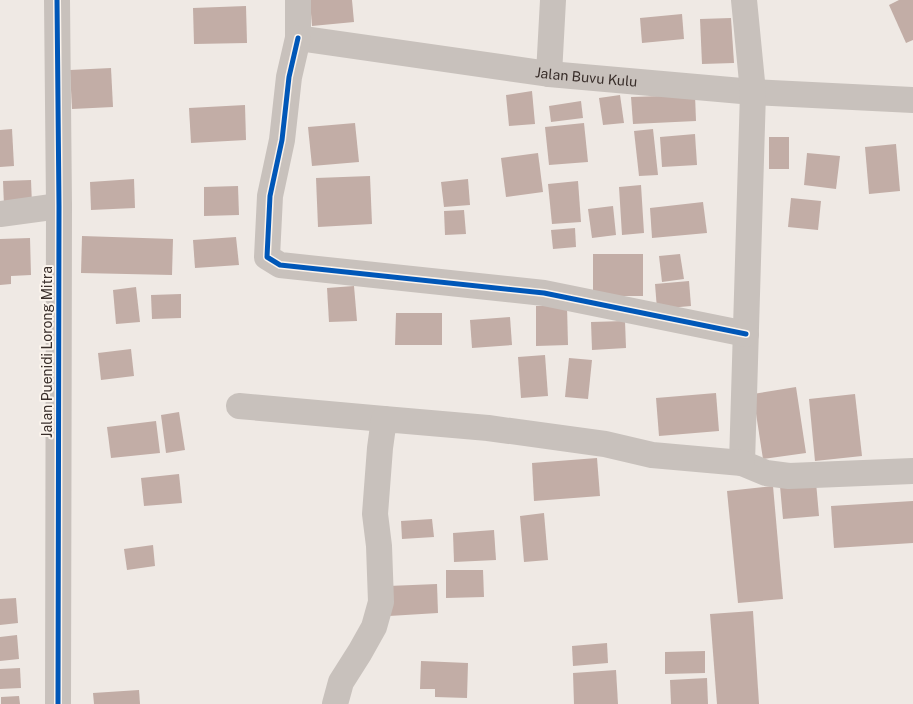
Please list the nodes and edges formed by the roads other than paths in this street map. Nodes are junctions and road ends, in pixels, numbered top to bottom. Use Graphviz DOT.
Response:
graph roads {
  1 [pos="57,0"];
  2 [pos="298,0"];
  3 [pos="553,0"];
  4 [pos="744,0"];
  5 [pos="298,38"];
  6 [pos="549,74"];
  7 [pos="753,92"];
  8 [pos="913,100"];
  9 [pos="59,206"];
  10 [pos="0,214"];
  11 [pos="746,334"];
  12 [pos="239,406"];
  13 [pos="384,419"];
  14 [pos="742,463"];
  15 [pos="913,471"];
  16 [pos="58,704"];
  17 [pos="335,704"];
  1 -- 9 [label="street, Jalan Puenidi Lorong Mitra"];
  2 -- 5 [label="street"];
  3 -- 6 [label="street"];
  4 -- 7 [label="street"];
  5 -- 6 [label="street, Jalan Buvu Kulu"];
  5 -- 11 [label="street"];
  6 -- 7 [label="street, Jalan Buvu Kulu"];
  7 -- 8 [label="street, Jalan Buvu Kulu"];
  7 -- 11 [label="street"];
  9 -- 10 [label="street"];
  9 -- 16 [label="street, Jalan Puenidi Lorong Mitra"];
  11 -- 14 [label="street"];
  12 -- 13 [label="street"];
  13 -- 14 [label="street"];
  13 -- 17 [label="street"];
  14 -- 15 [label="street"];
}
